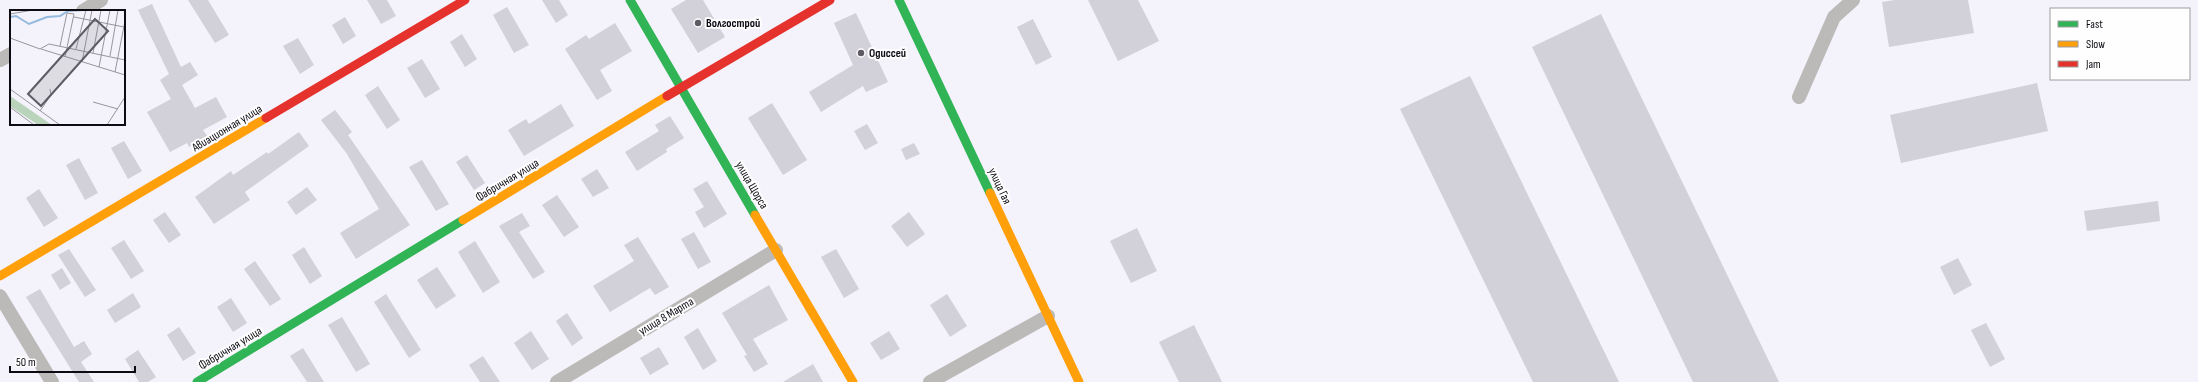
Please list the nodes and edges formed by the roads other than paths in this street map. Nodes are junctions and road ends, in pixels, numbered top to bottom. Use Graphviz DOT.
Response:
graph roads {
  1 [pos="101,0"];
  2 [pos="465,0"];
  3 [pos="630,0"];
  4 [pos="830,0"];
  5 [pos="899,0"];
  6 [pos="1853,0"];
  7 [pos="85,10"];
  8 [pos="10,55"];
  9 [pos="0,60"];
  10 [pos="682,88"];
  11 [pos="1799,97"];
  12 [pos="776,250"];
  13 [pos="0,276"];
  14 [pos="0,296"];
  15 [pos="1048,316"];
  16 [pos="52,382"];
  17 [pos="197,382"];
  18 [pos="557,382"];
  19 [pos="853,382"];
  20 [pos="930,382"];
  21 [pos="1078,382"];
  1 -- 7 [label="street"];
  2 -- 13 [label="street, Авиационная улица"];
  3 -- 10 [label="street, улица Щорса"];
  4 -- 10 [label="street, Фабричная улица"];
  5 -- 15 [label="street, улица Гая"];
  6 -- 11 [label="street"];
  8 -- 9 [label="street"];
  10 -- 12 [label="street, улица Щорса"];
  10 -- 17 [label="street, Фабричная улица"];
  12 -- 18 [label="street, улица 8 Марта"];
  12 -- 19 [label="street, улица Щорса"];
  14 -- 16 [label="street"];
  15 -- 20 [label="street"];
  15 -- 21 [label="street, улица Гая"];
}
